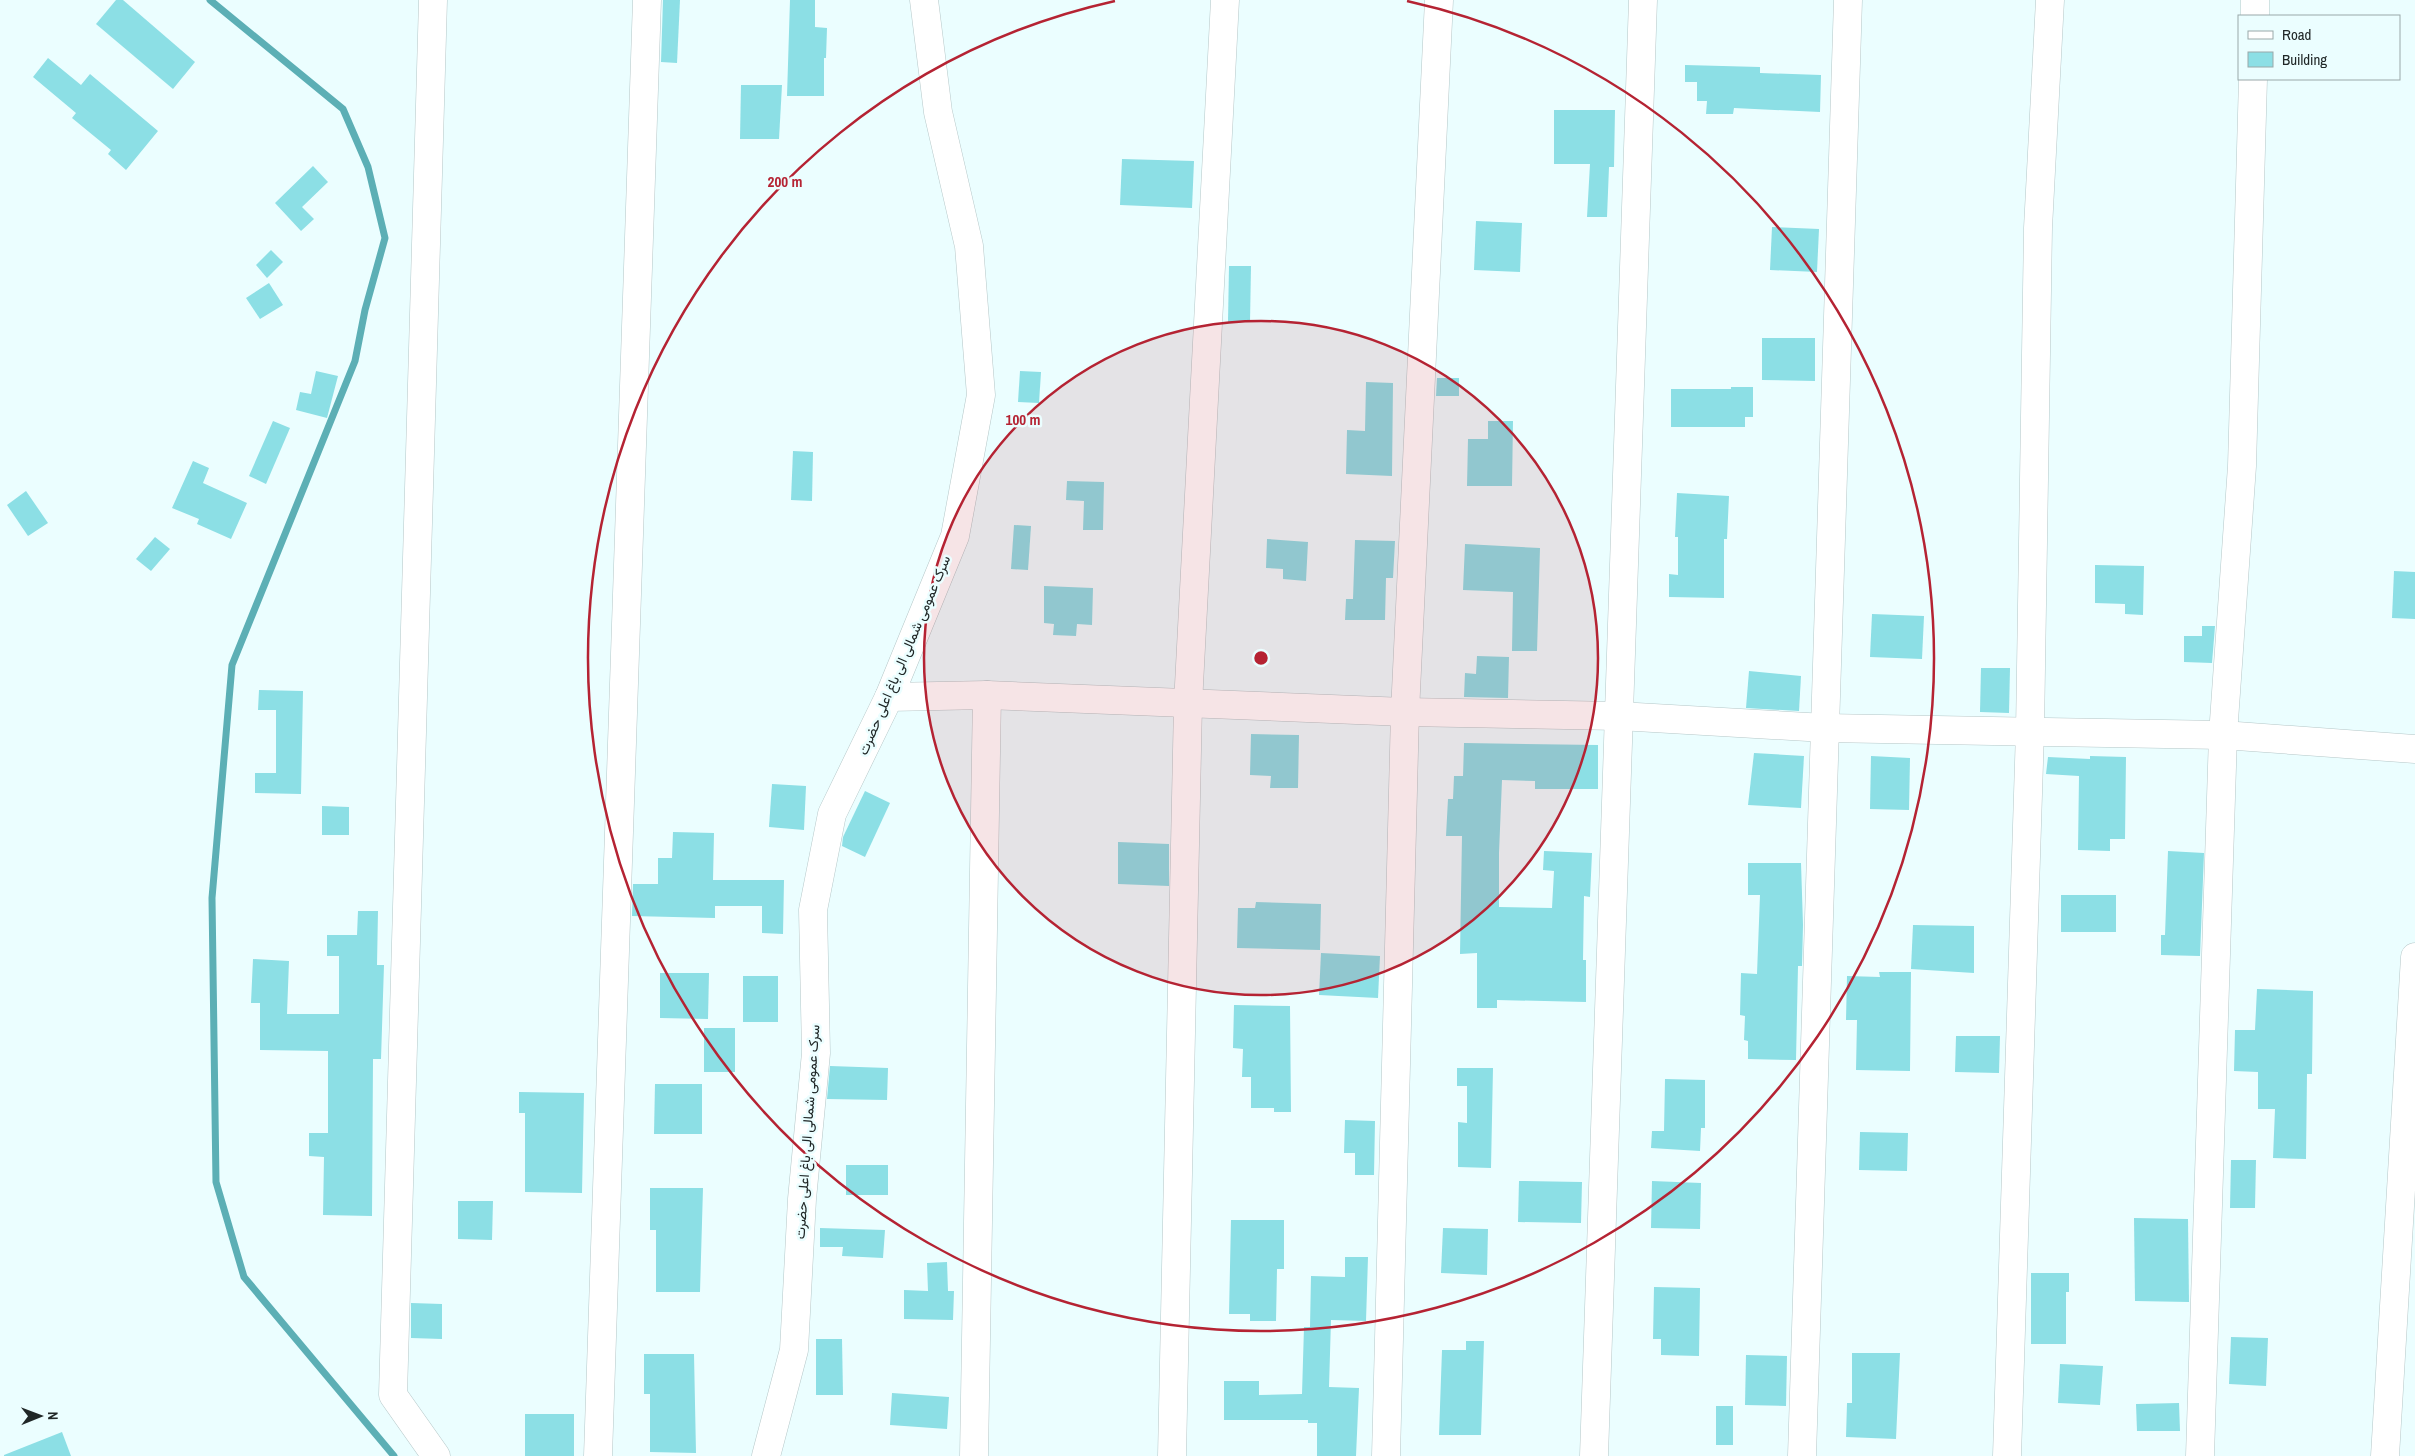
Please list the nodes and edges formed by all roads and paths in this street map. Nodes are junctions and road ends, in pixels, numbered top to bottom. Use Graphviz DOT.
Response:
graph roads {
  1 [pos="433,0"];
  2 [pos="647,0"];
  3 [pos="924,0"];
  4 [pos="1225,0"];
  5 [pos="1439,0"];
  6 [pos="1643,0"];
  7 [pos="1848,0"];
  8 [pos="2050,0"];
  9 [pos="2255,0"];
  10 [pos="2255,15"];
  11 [pos="2253,80"];
  12 [pos="987,695"];
  13 [pos="889,697"];
  14 [pos="1188,704"];
  15 [pos="1405,712"];
  16 [pos="1619,716"];
  17 [pos="1825,728"];
  18 [pos="2030,731"];
  19 [pos="2223,735"];
  20 [pos="2415,749"];
  21 [pos="2415,957"];
  22 [pos="436,1456"];
  23 [pos="598,1456"];
  24 [pos="766,1456"];
  25 [pos="974,1456"];
  26 [pos="1172,1456"];
  27 [pos="1386,1456"];
  28 [pos="1594,1456"];
  29 [pos="1802,1456"];
  30 [pos="2006,1456"];
  31 [pos="2200,1456"];
  32 [pos="2384,1456"];
  1 -- 22 [label="street"];
  2 -- 23 [label="street"];
  3 -- 13 [label="street, سرک عمومی شمالی الی باغ اعلی حضرت"];
  4 -- 14 [label="street"];
  5 -- 15 [label="street"];
  6 -- 16 [label="street"];
  7 -- 17 [label="street"];
  8 -- 18 [label="street"];
  9 -- 10 [label="street"];
  11 -- 19 [label="street"];
  12 -- 13 [label="street"];
  12 -- 14 [label="street"];
  12 -- 25 [label="street"];
  13 -- 24 [label="street, سرک عمومی شمالی الی باغ اعلی حضرت"];
  14 -- 15 [label="street"];
  14 -- 26 [label="street"];
  15 -- 16 [label="street"];
  15 -- 27 [label="street"];
  16 -- 17 [label="street"];
  16 -- 28 [label="street"];
  17 -- 18 [label="street"];
  17 -- 29 [label="street"];
  18 -- 19 [label="street"];
  18 -- 30 [label="street"];
  19 -- 20 [label="street"];
  19 -- 31 [label="street"];
  21 -- 32 [label="street"];
}
